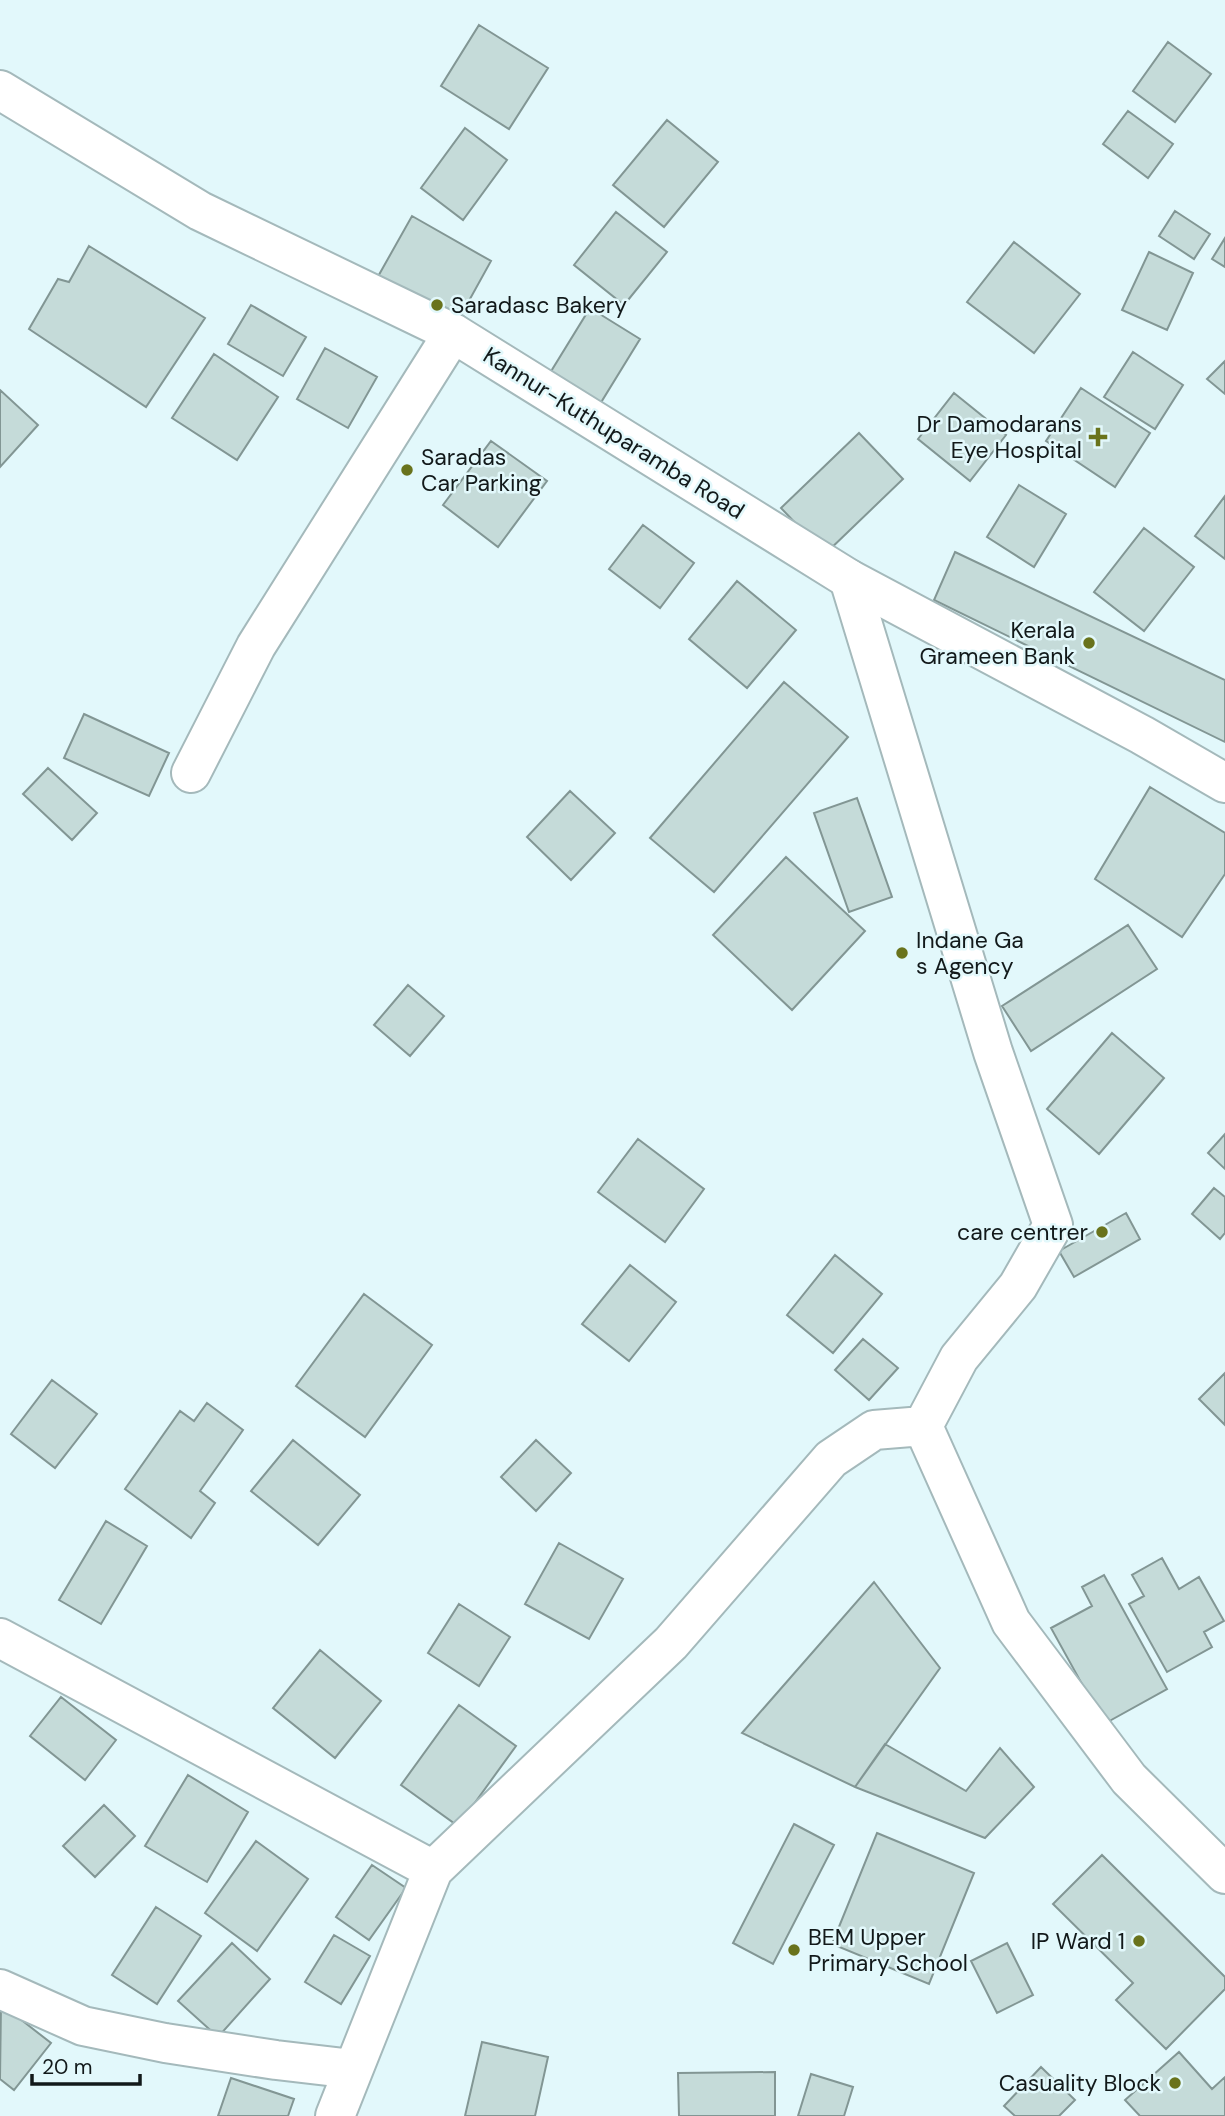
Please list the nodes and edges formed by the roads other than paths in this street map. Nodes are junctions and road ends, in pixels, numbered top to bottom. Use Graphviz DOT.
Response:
graph roads {
  1 [pos="0,90"];
  2 [pos="453,333"];
  3 [pos="849,579"];
  4 [pos="191,773"];
  5 [pos="1225,783"];
  6 [pos="923,1426"];
  7 [pos="0,1638"];
  8 [pos="433,1870"];
  9 [pos="1225,1874"];
  10 [pos="0,1989"];
  11 [pos="353,2069"];
  12 [pos="335,2116"];
  1 -- 2 [label="street, Kannur-Kuthuparamba Road"];
  2 -- 3 [label="street, Kannur-Kuthuparamba Road"];
  2 -- 4 [label="street"];
  3 -- 5 [label="street, Kannur-Kuthuparamba Road"];
  3 -- 6 [label="street"];
  6 -- 8 [label="street"];
  6 -- 9 [label="street"];
  7 -- 8 [label="street"];
  8 -- 11 [label="street"];
  10 -- 11 [label="street"];
  11 -- 12 [label="street"];
}
